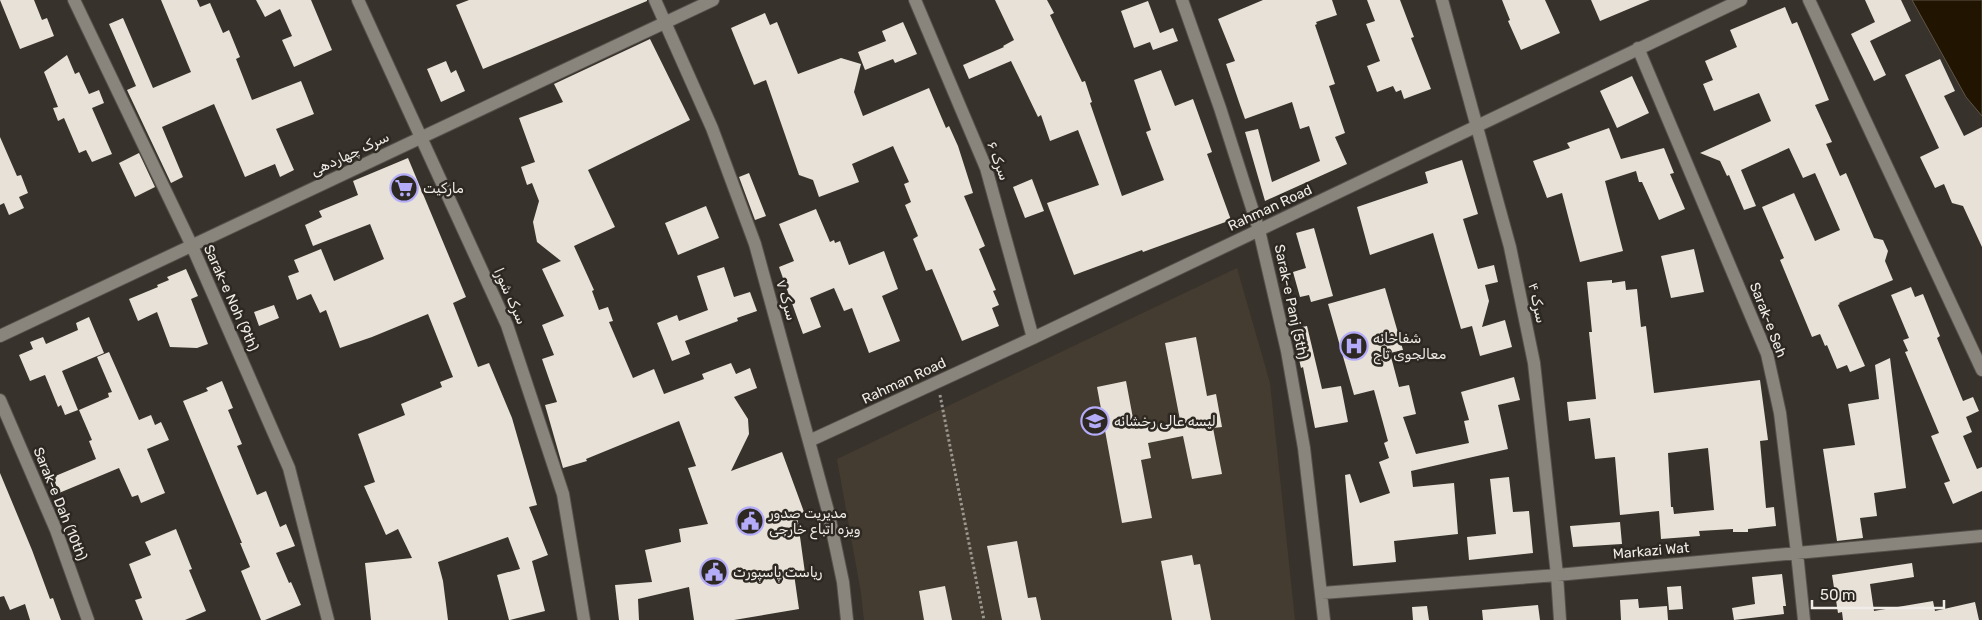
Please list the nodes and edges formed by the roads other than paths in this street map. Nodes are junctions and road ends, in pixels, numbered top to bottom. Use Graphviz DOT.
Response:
graph roads {
  1 [pos="74,0"];
  2 [pos="358,0"];
  3 [pos="655,0"];
  4 [pos="713,0"];
  5 [pos="915,0"];
  6 [pos="1182,0"];
  7 [pos="1442,0"];
  8 [pos="1742,0"];
  9 [pos="1809,0"];
  10 [pos="666,22"];
  11 [pos="1638,48"];
  12 [pos="1476,128"];
  13 [pos="422,137"];
  14 [pos="1259,230"];
  15 [pos="192,246"];
  16 [pos="0,336"];
  17 [pos="1033,338"];
  18 [pos="1982,370"];
  19 [pos="0,400"];
  20 [pos="809,441"];
  21 [pos="1982,536"];
  22 [pos="1797,553"];
  23 [pos="1557,575"];
  24 [pos="1322,593"];
  25 [pos="88,620"];
  26 [pos="328,620"];
  27 [pos="584,620"];
  28 [pos="847,620"];
  29 [pos="1324,620"];
  30 [pos="1560,620"];
  31 [pos="1804,620"];
  1 -- 15 [label="street, Sarak-e Noh (9th)"];
  2 -- 13 [label="street, سرک شورا"];
  3 -- 10 [label="street, سرک ۷"];
  4 -- 10 [label="street, سرک چهاردهی"];
  5 -- 17 [label="street, سرک ۶"];
  6 -- 14 [label="street, Sarak-e Panj (5th)"];
  7 -- 12 [label="street, سرک ۴"];
  8 -- 11 [label="street, Rahman Road"];
  9 -- 18 [label="street"];
  10 -- 13 [label="street, سرک چهاردهی"];
  10 -- 20 [label="street, سرک ۷"];
  11 -- 12 [label="street, Rahman Road"];
  11 -- 22 [label="street, Sarak-e Seh"];
  12 -- 14 [label="street, Rahman Road"];
  12 -- 23 [label="street, سرک ۴"];
  13 -- 15 [label="street, سرک چهاردهی"];
  13 -- 27 [label="street, سرک شورا"];
  14 -- 17 [label="street, Rahman Road"];
  14 -- 24 [label="street, Sarak-e Panj (5th)"];
  15 -- 16 [label="street, سرک چهاردهی"];
  15 -- 26 [label="street, Sarak-e Noh (9th)"];
  17 -- 20 [label="street, Rahman Road"];
  19 -- 25 [label="street, Sarak-e Dah (10th)"];
  20 -- 28 [label="street, سرک ۷"];
  21 -- 22 [label="street, Markazi Wat"];
  22 -- 23 [label="street, Markazi Wat"];
  22 -- 31 [label="street, Sarak-e Seh"];
  23 -- 24 [label="street, Markazi Wat"];
  23 -- 30 [label="street, سرک ۴"];
  24 -- 29 [label="street, Sarak-e Panj (5th)"];
}
